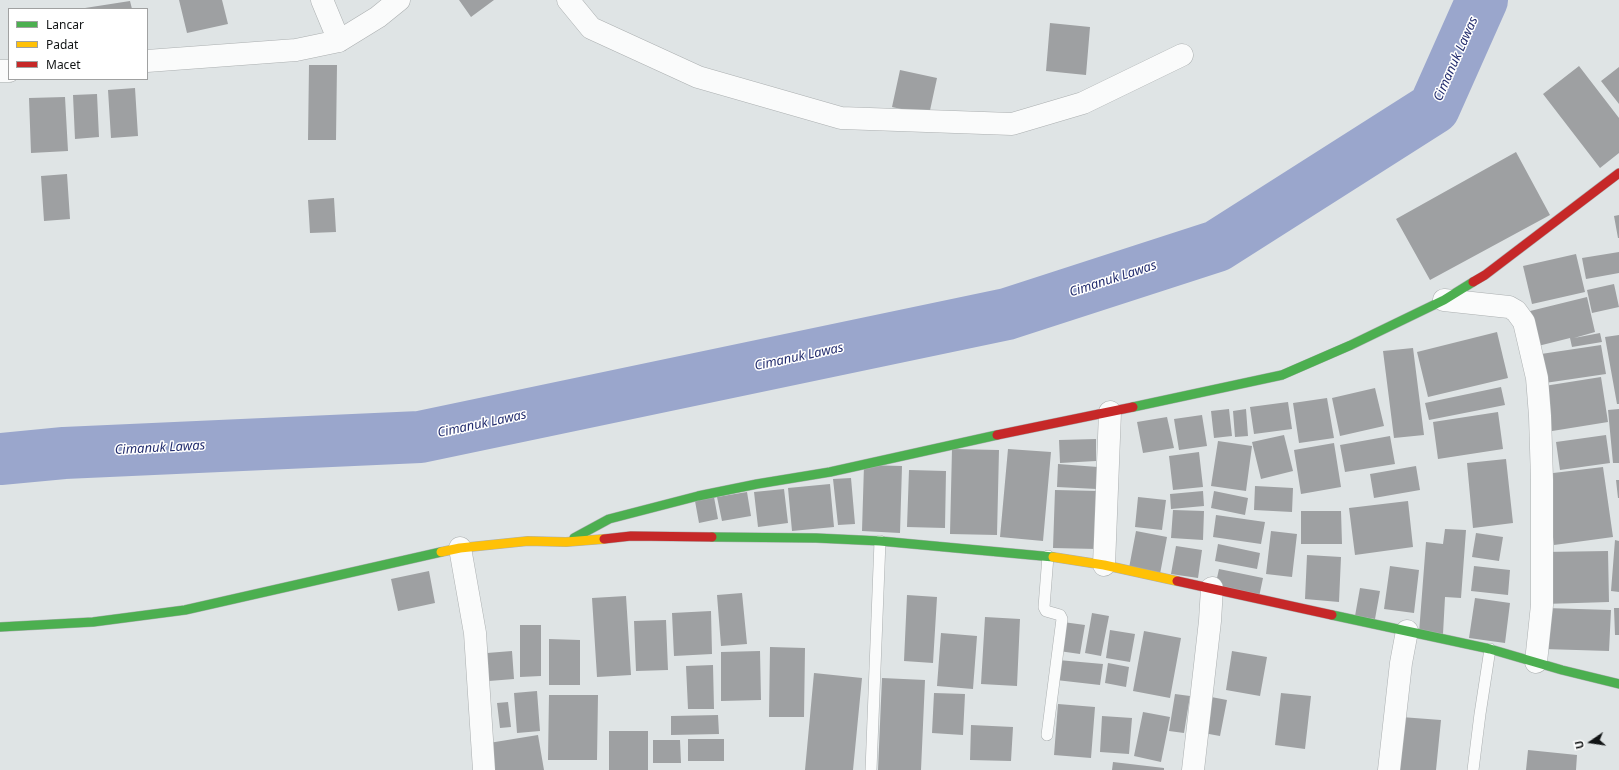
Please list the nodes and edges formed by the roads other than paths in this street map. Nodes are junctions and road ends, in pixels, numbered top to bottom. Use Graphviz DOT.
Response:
graph roads {
  1 [pos="322,0"];
  2 [pos="398,0"];
  3 [pos="568,0"];
  4 [pos="340,41"];
  5 [pos="1182,56"];
  6 [pos="148,61"];
  7 [pos="1619,173"];
  8 [pos="1444,300"];
  9 [pos="1110,412"];
  10 [pos="880,541"];
  11 [pos="566,542"];
  12 [pos="460,548"];
  13 [pos="1048,556"];
  14 [pos="1104,565"];
  15 [pos="1212,588"];
  16 [pos="0,627"];
  17 [pos="1407,631"];
  18 [pos="1490,649"];
  19 [pos="1536,662"];
  20 [pos="1619,684"];
  21 [pos="1047,735"];
  22 [pos="484,770"];
  23 [pos="871,770"];
  24 [pos="1193,770"];
  25 [pos="1389,770"];
  26 [pos="1473,770"];
  1 -- 4 [label="street"];
  2 -- 4 [label="street"];
  3 -- 5 [label="street"];
  4 -- 6 [label="street"];
  7 -- 8 [label="street"];
  8 -- 9 [label="street"];
  8 -- 19 [label="street"];
  9 -- 11 [label="street"];
  9 -- 14 [label="street"];
  10 -- 11 [label="street"];
  10 -- 13 [label="street"];
  10 -- 23 [label="lane"];
  11 -- 12 [label="street"];
  12 -- 16 [label="street"];
  12 -- 22 [label="street"];
  13 -- 14 [label="street"];
  13 -- 21 [label="lane"];
  14 -- 15 [label="street"];
  15 -- 17 [label="street"];
  15 -- 24 [label="street"];
  17 -- 18 [label="street"];
  17 -- 25 [label="street"];
  18 -- 19 [label="street"];
  18 -- 26 [label="lane"];
  19 -- 20 [label="street"];
}
